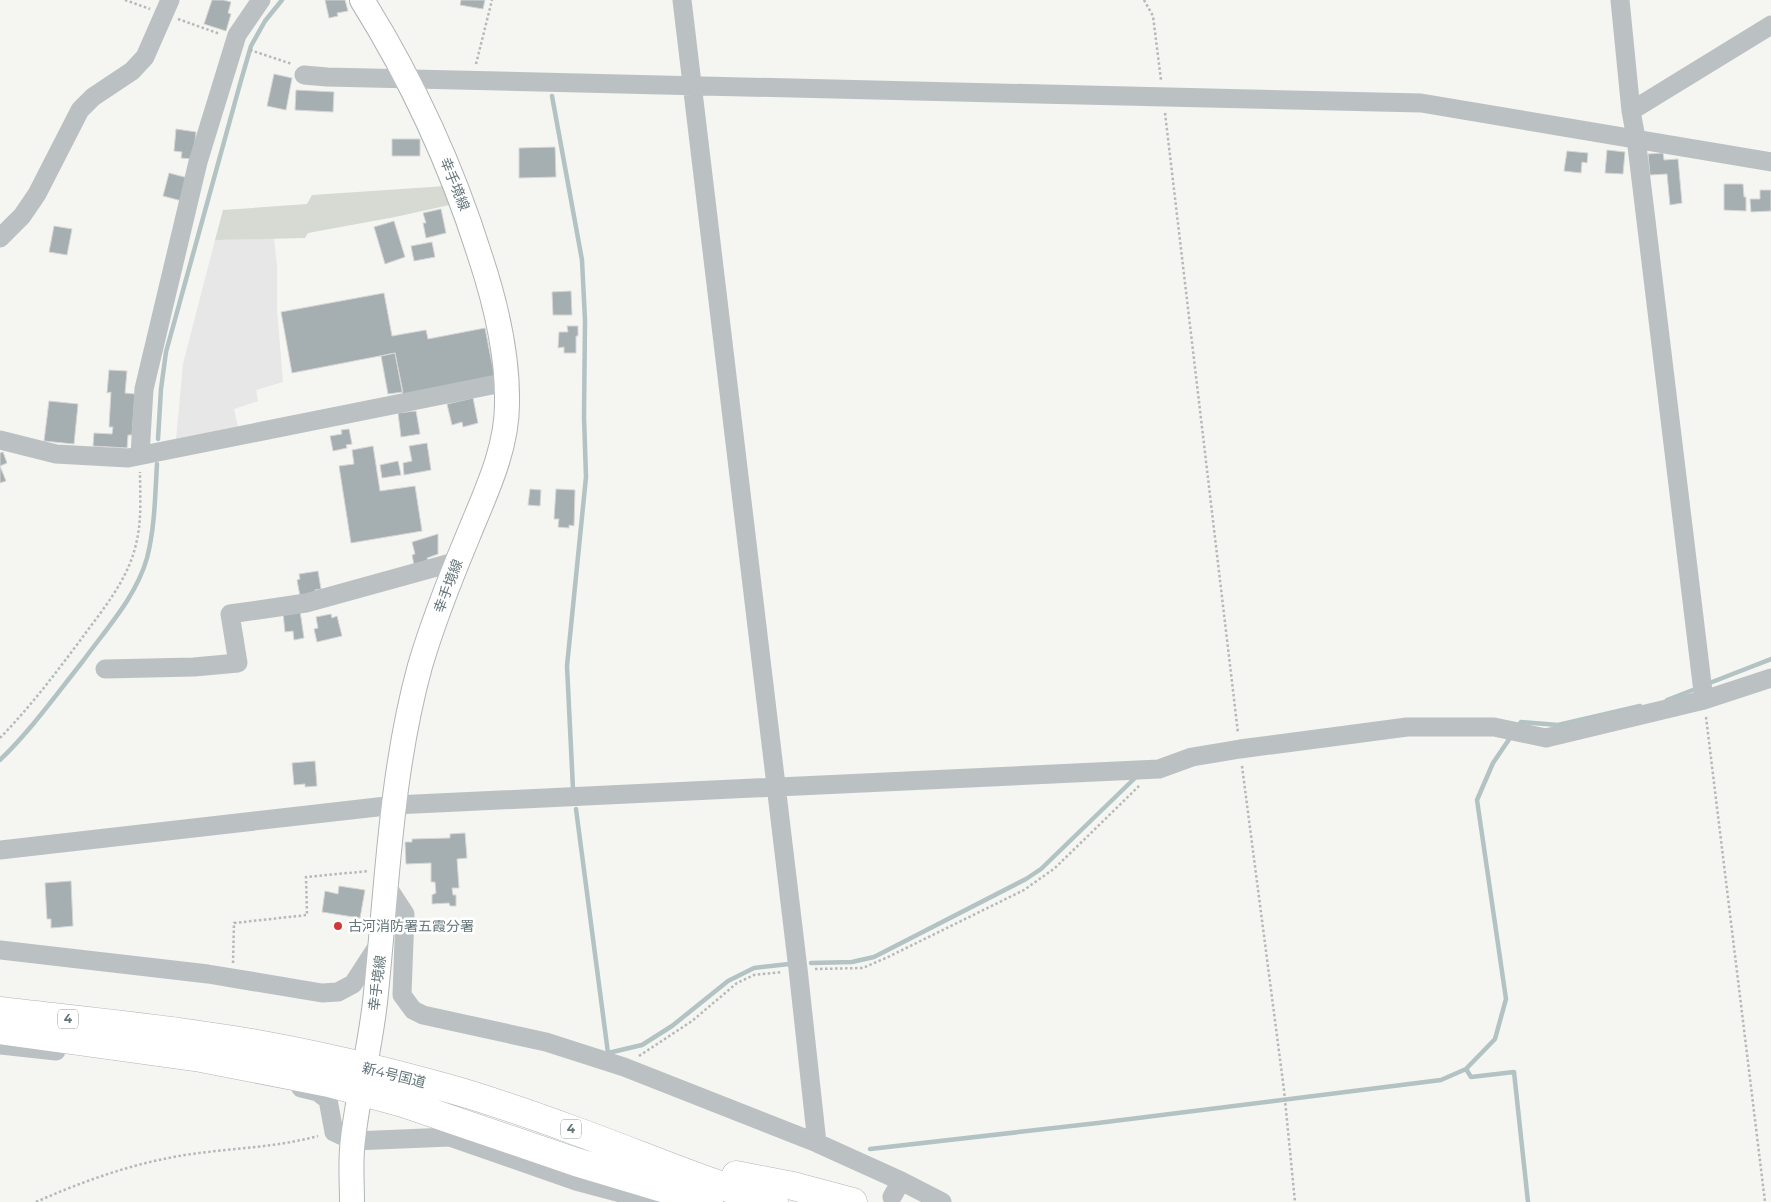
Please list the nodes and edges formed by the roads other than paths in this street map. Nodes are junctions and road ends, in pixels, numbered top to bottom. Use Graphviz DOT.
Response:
graph roads {
  1 [pos="170,0"];
  2 [pos="261,0"];
  3 [pos="362,0"];
  4 [pos="682,0"];
  5 [pos="1620,0"];
  6 [pos="1771,25"];
  7 [pos="304,75"];
  8 [pos="407,80"];
  9 [pos="692,87"];
  10 [pos="1631,112"];
  11 [pos="1636,138"];
  12 [pos="1771,162"];
  13 [pos="0,238"];
  14 [pos="507,382"];
  15 [pos="0,440"];
  16 [pos="140,455"];
  17 [pos="458,561"];
  18 [pos="105,669"];
  19 [pos="1771,678"];
  20 [pos="1703,698"];
  21 [pos="776,786"];
  22 [pos="395,805"];
  23 [pos="0,850"];
  24 [pos="387,877"];
  25 [pos="382,940"];
  26 [pos="0,950"];
  27 [pos="0,1011"];
  28 [pos="0,1030"];
  29 [pos="0,1045"];
  30 [pos="363,1080"];
  31 [pos="343,1136"];
  32 [pos="817,1143"];
  33 [pos="637,1155"];
  34 [pos="902,1181"];
  35 [pos="892,1197"];
  36 [pos="700,1200"];
  37 [pos="352,1202"];
  38 [pos="654,1202"];
  39 [pos="774,1202"];
  40 [pos="853,1202"];
  41 [pos="942,1202"];
  1 -- 13 [label="street"];
  2 -- 16 [label="street"];
  3 -- 8 [label="main road, 幸手境線"];
  4 -- 9 [label="street"];
  5 -- 10 [label="street"];
  6 -- 10 [label="street"];
  7 -- 8 [label="street"];
  8 -- 9 [label="street"];
  8 -- 14 [label="main road, 幸手境線"];
  9 -- 11 [label="street"];
  9 -- 21 [label="street"];
  10 -- 11 [label="street"];
  11 -- 12 [label="street"];
  11 -- 20 [label="street"];
  14 -- 16 [label="street"];
  14 -- 17 [label="main road, 幸手境線"];
  15 -- 16 [label="street"];
  17 -- 18 [label="street"];
  17 -- 22 [label="main road, 幸手境線"];
  19 -- 20 [label="street"];
  20 -- 21 [label="street"];
  21 -- 22 [label="street"];
  21 -- 32 [label="street"];
  22 -- 23 [label="street"];
  22 -- 24 [label="main road, 幸手境線"];
  24 -- 25 [label="main road, 幸手境線"];
  24 -- 32 [label="street"];
  25 -- 26 [label="street"];
  25 -- 30 [label="main road, 幸手境線"];
  27 -- 30 [label="highway, 新4号国道 / 4"];
  28 -- 30 [label="highway, 新4号国道 / 4"];
  29 -- 31 [label="street"];
  30 -- 31 [label="main road, 幸手境線"];
  30 -- 33 [label="highway, 新4号国道 / 4"];
  30 -- 36 [label="highway, 新4号国道 / 4"];
  31 -- 37 [label="main road, 幸手境線"];
  31 -- 38 [label="street"];
  32 -- 34 [label="street"];
  33 -- 39 [label="highway, 新4号国道 / 4"];
  33 -- 40 [label="highway"];
  34 -- 35 [label="street"];
  34 -- 41 [label="street"];
}
